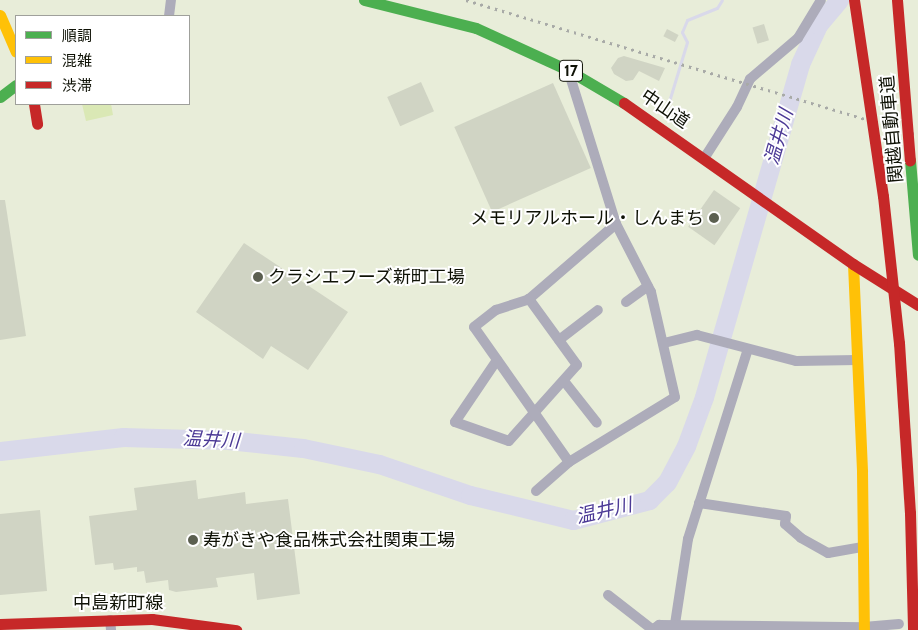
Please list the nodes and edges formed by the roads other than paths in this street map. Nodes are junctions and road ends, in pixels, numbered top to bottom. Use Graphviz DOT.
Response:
graph roads {
  1 [pos="171,0"];
  2 [pos="364,0"];
  3 [pos="820,0"];
  4 [pos="854,0"];
  5 [pos="897,0"];
  6 [pos="0,15"];
  7 [pos="169,15"];
  8 [pos="15,50"];
  9 [pos="568,70"];
  10 [pos="15,86"];
  11 [pos="0,97"];
  12 [pos="34,105"];
  13 [pos="37,124"];
  14 [pos="705,157"];
  15 [pos="616,224"];
  16 [pos="918,255"];
  17 [pos="853,264"];
  18 [pos="648,286"];
  19 [pos="529,299"];
  20 [pos="626,302"];
  21 [pos="918,305"];
  22 [pos="598,310"];
  23 [pos="559,340"];
  24 [pos="664,343"];
  25 [pos="747,349"];
  26 [pos="497,360"];
  27 [pos="857,360"];
  28 [pos="564,380"];
  29 [pos="535,413"];
  30 [pos="597,423"];
  31 [pos="569,462"];
  32 [pos="536,491"];
  33 [pos="699,503"];
  34 [pos="861,548"];
  35 [pos="608,595"];
  36 [pos="0,624"];
  37 [pos="676,624"];
  38 [pos="899,624"];
  39 [pos="110,625"];
  40 [pos="203,627"];
  41 [pos="864,628"];
  42 [pos="236,630"];
  43 [pos="653,630"];
  44 [pos="913,630"];
  1 -- 7 [label="street"];
  2 -- 9 [label="main road, 中山道 / 17"];
  3 -- 14 [label="street"];
  4 -- 44 [label="main road, bridge"];
  5 -- 16 [label="main road, 関越自動車道, bridge"];
  6 -- 8 [label="main road"];
  9 -- 14 [label="main road, 中山道 / 17"];
  9 -- 15 [label="street"];
  10 -- 11 [label="main road"];
  12 -- 13 [label="main road"];
  14 -- 17 [label="main road, 中山道 / 17"];
  15 -- 18 [label="street"];
  15 -- 19 [label="street"];
  17 -- 21 [label="main road, 中山道 / 17"];
  17 -- 27 [label="main road"];
  18 -- 20 [label="street"];
  18 -- 24 [label="street"];
  19 -- 23 [label="street"];
  19 -- 26 [label="street"];
  22 -- 23 [label="street"];
  23 -- 28 [label="street"];
  24 -- 25 [label="street"];
  24 -- 31 [label="street"];
  25 -- 27 [label="street"];
  25 -- 33 [label="street"];
  26 -- 29 [label="street"];
  26 -- 29 [label="street"];
  27 -- 34 [label="main road"];
  28 -- 29 [label="street"];
  28 -- 30 [label="street"];
  29 -- 31 [label="street"];
  31 -- 32 [label="street"];
  33 -- 34 [label="street"];
  33 -- 37 [label="street"];
  34 -- 41 [label="main road"];
  35 -- 43 [label="street"];
  36 -- 39 [label="main road, 中島新町線"];
  37 -- 41 [label="street"];
  37 -- 43 [label="street"];
  38 -- 41 [label="street"];
  39 -- 40 [label="main road, 中島新町線"];
  40 -- 42 [label="main road, 中島新町線"];
}
